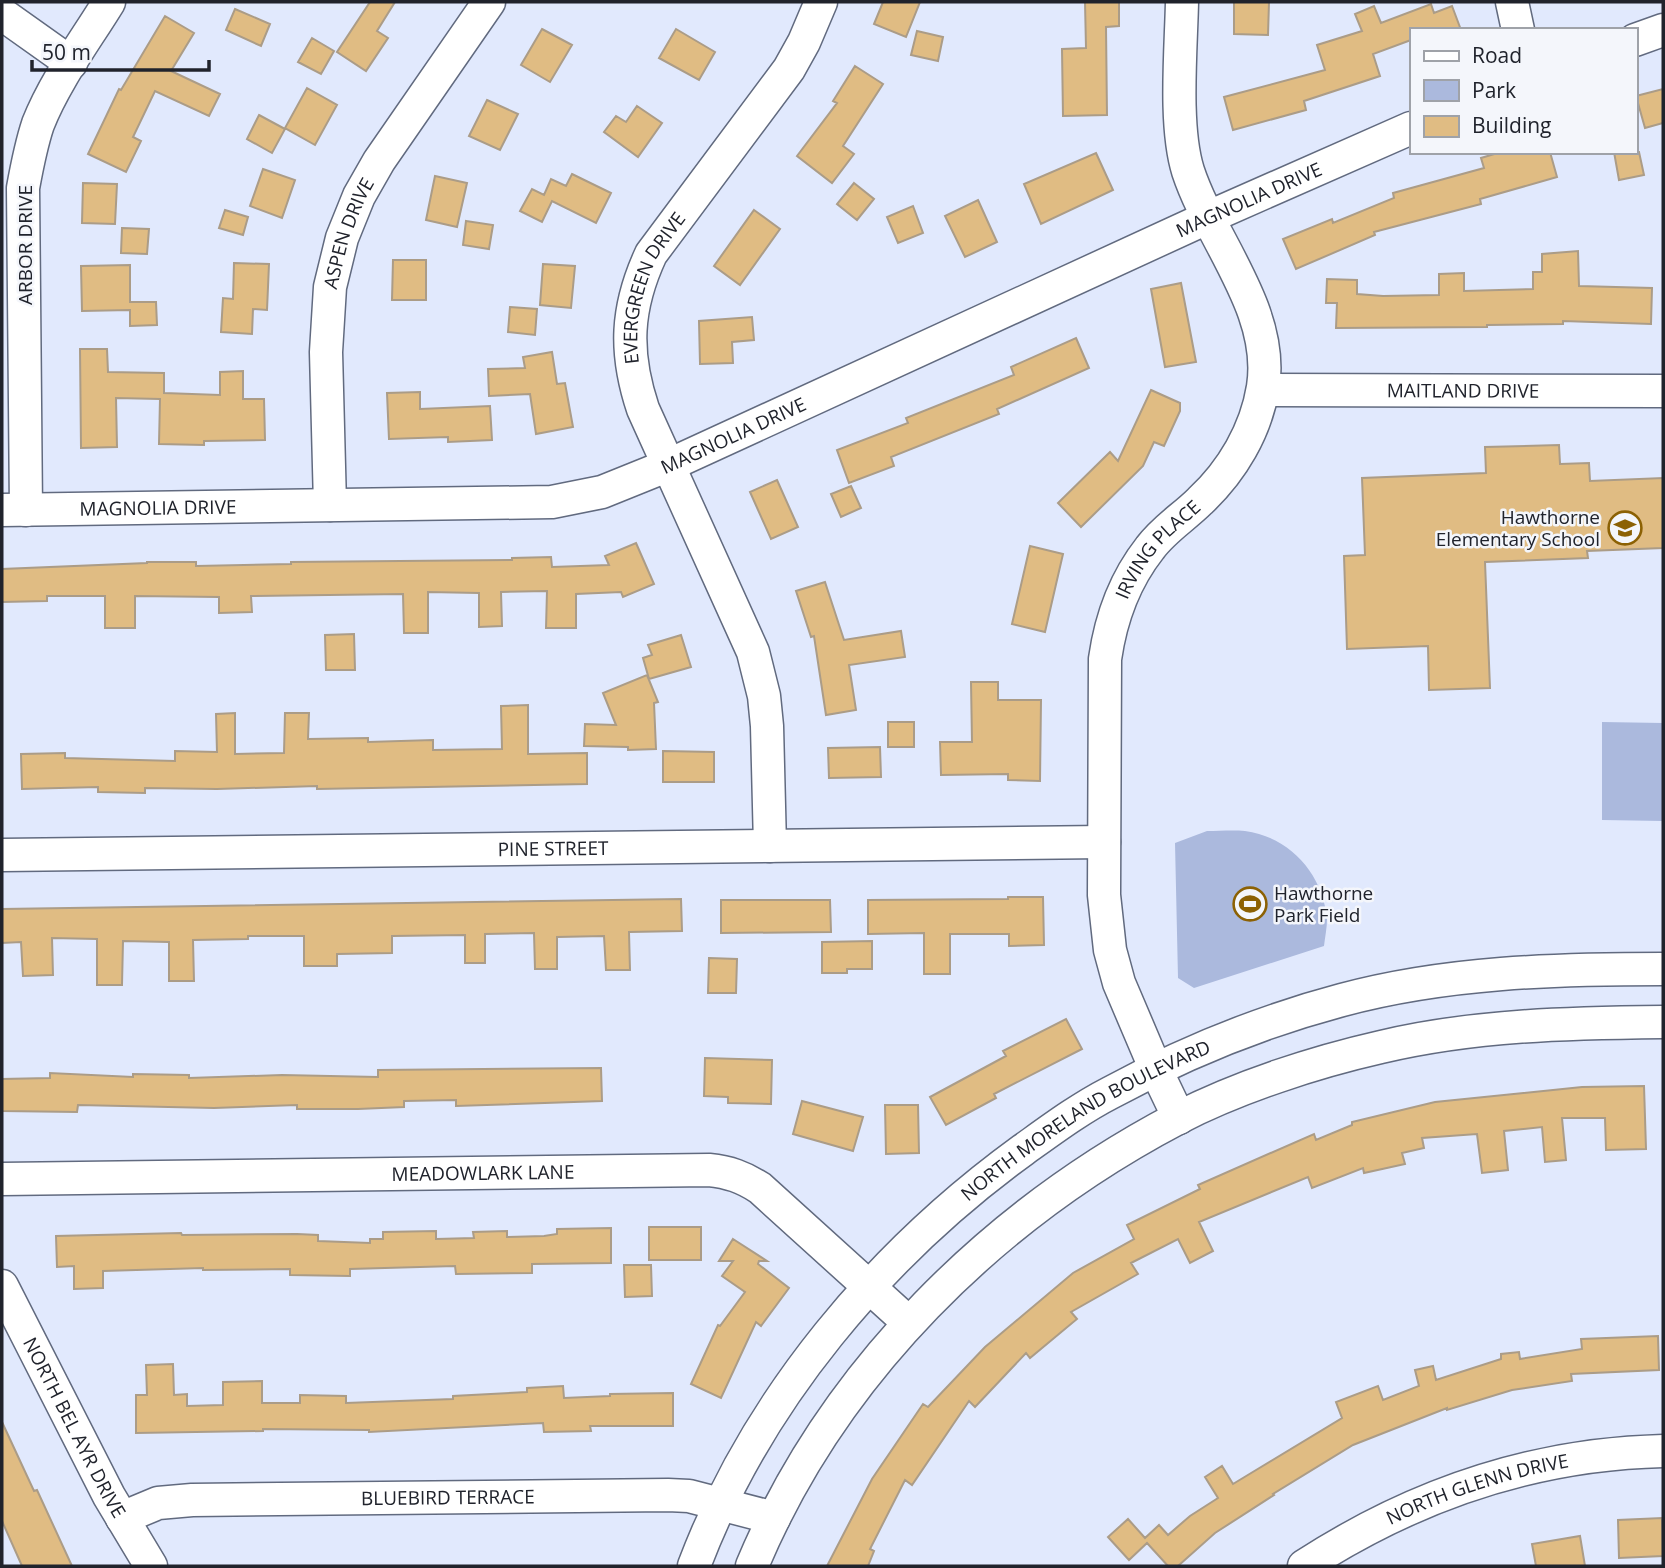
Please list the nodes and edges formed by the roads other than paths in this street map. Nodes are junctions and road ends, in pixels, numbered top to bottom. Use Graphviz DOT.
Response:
graph roads {
  1 [pos="109,2"];
  2 [pos="489,2"];
  3 [pos="821,2"];
  4 [pos="1182,2"];
  5 [pos="1512,2"];
  6 [pos="2,14"];
  7 [pos="1518,28"];
  8 [pos="1663,30"];
  9 [pos="1637,39"];
  10 [pos="71,63"];
  11 [pos="1410,128"];
  12 [pos="1209,217"];
  13 [pos="1263,390"];
  14 [pos="1663,391"];
  15 [pos="669,465"];
  16 [pos="330,505"];
  17 [pos="14,510"];
  18 [pos="1104,842"];
  19 [pos="770,846"];
  20 [pos="2,855"];
  21 [pos="1663,969"];
  22 [pos="1663,1022"];
  23 [pos="1156,1070"];
  24 [pos="1180,1118"];
  25 [pos="2,1178"];
  26 [pos="869,1285"];
  27 [pos="2,1286"];
  28 [pos="909,1323"];
  29 [pos="1663,1451"];
  30 [pos="721,1503"];
  31 [pos="122,1518"];
  32 [pos="774,1518"];
  33 [pos="151,1566"];
  34 [pos="694,1566"];
  35 [pos="752,1566"];
  36 [pos="1304,1566"];
  1 -- 10 [label="street, ARBOR DRIVE"];
  2 -- 16 [label="street, ASPEN DRIVE"];
  3 -- 15 [label="street, EVERGREEN DRIVE"];
  4 -- 12 [label="street, IRVING PLACE"];
  5 -- 7 [label="street"];
  6 -- 10 [label="street"];
  8 -- 9 [label="street"];
  10 -- 17 [label="street, ARBOR DRIVE"];
  11 -- 12 [label="street, MAGNOLIA DRIVE"];
  12 -- 13 [label="street, IRVING PLACE"];
  12 -- 15 [label="street, MAGNOLIA DRIVE"];
  13 -- 14 [label="street, MAITLAND DRIVE"];
  13 -- 18 [label="street, IRVING PLACE"];
  15 -- 16 [label="street, MAGNOLIA DRIVE"];
  15 -- 19 [label="street, EVERGREEN DRIVE"];
  16 -- 17 [label="street, MAGNOLIA DRIVE"];
  18 -- 19 [label="street, PINE STREET"];
  18 -- 23 [label="street, IRVING PLACE"];
  19 -- 20 [label="street, PINE STREET"];
  21 -- 23 [label="street, NORTH MORELAND BOULEVARD"];
  22 -- 24 [label="street"];
  23 -- 24 [label="street, IRVING PLACE"];
  23 -- 26 [label="street, NORTH MORELAND BOULEVARD"];
  24 -- 28 [label="street"];
  25 -- 26 [label="street, MEADOWLARK LANE"];
  26 -- 28 [label="street, MEADOWLARK LANE"];
  26 -- 30 [label="street, NORTH MORELAND BOULEVARD"];
  27 -- 31 [label="street, NORTH BEL AYR DRIVE"];
  28 -- 32 [label="street"];
  29 -- 36 [label="street, NORTH GLENN DRIVE"];
  30 -- 31 [label="street, BLUEBIRD TERRACE"];
  30 -- 32 [label="street, BLUEBIRD TERRACE"];
  30 -- 34 [label="street, NORTH MORELAND BOULEVARD"];
  31 -- 33 [label="street, NORTH BEL AYR DRIVE"];
  32 -- 35 [label="street"];
}
